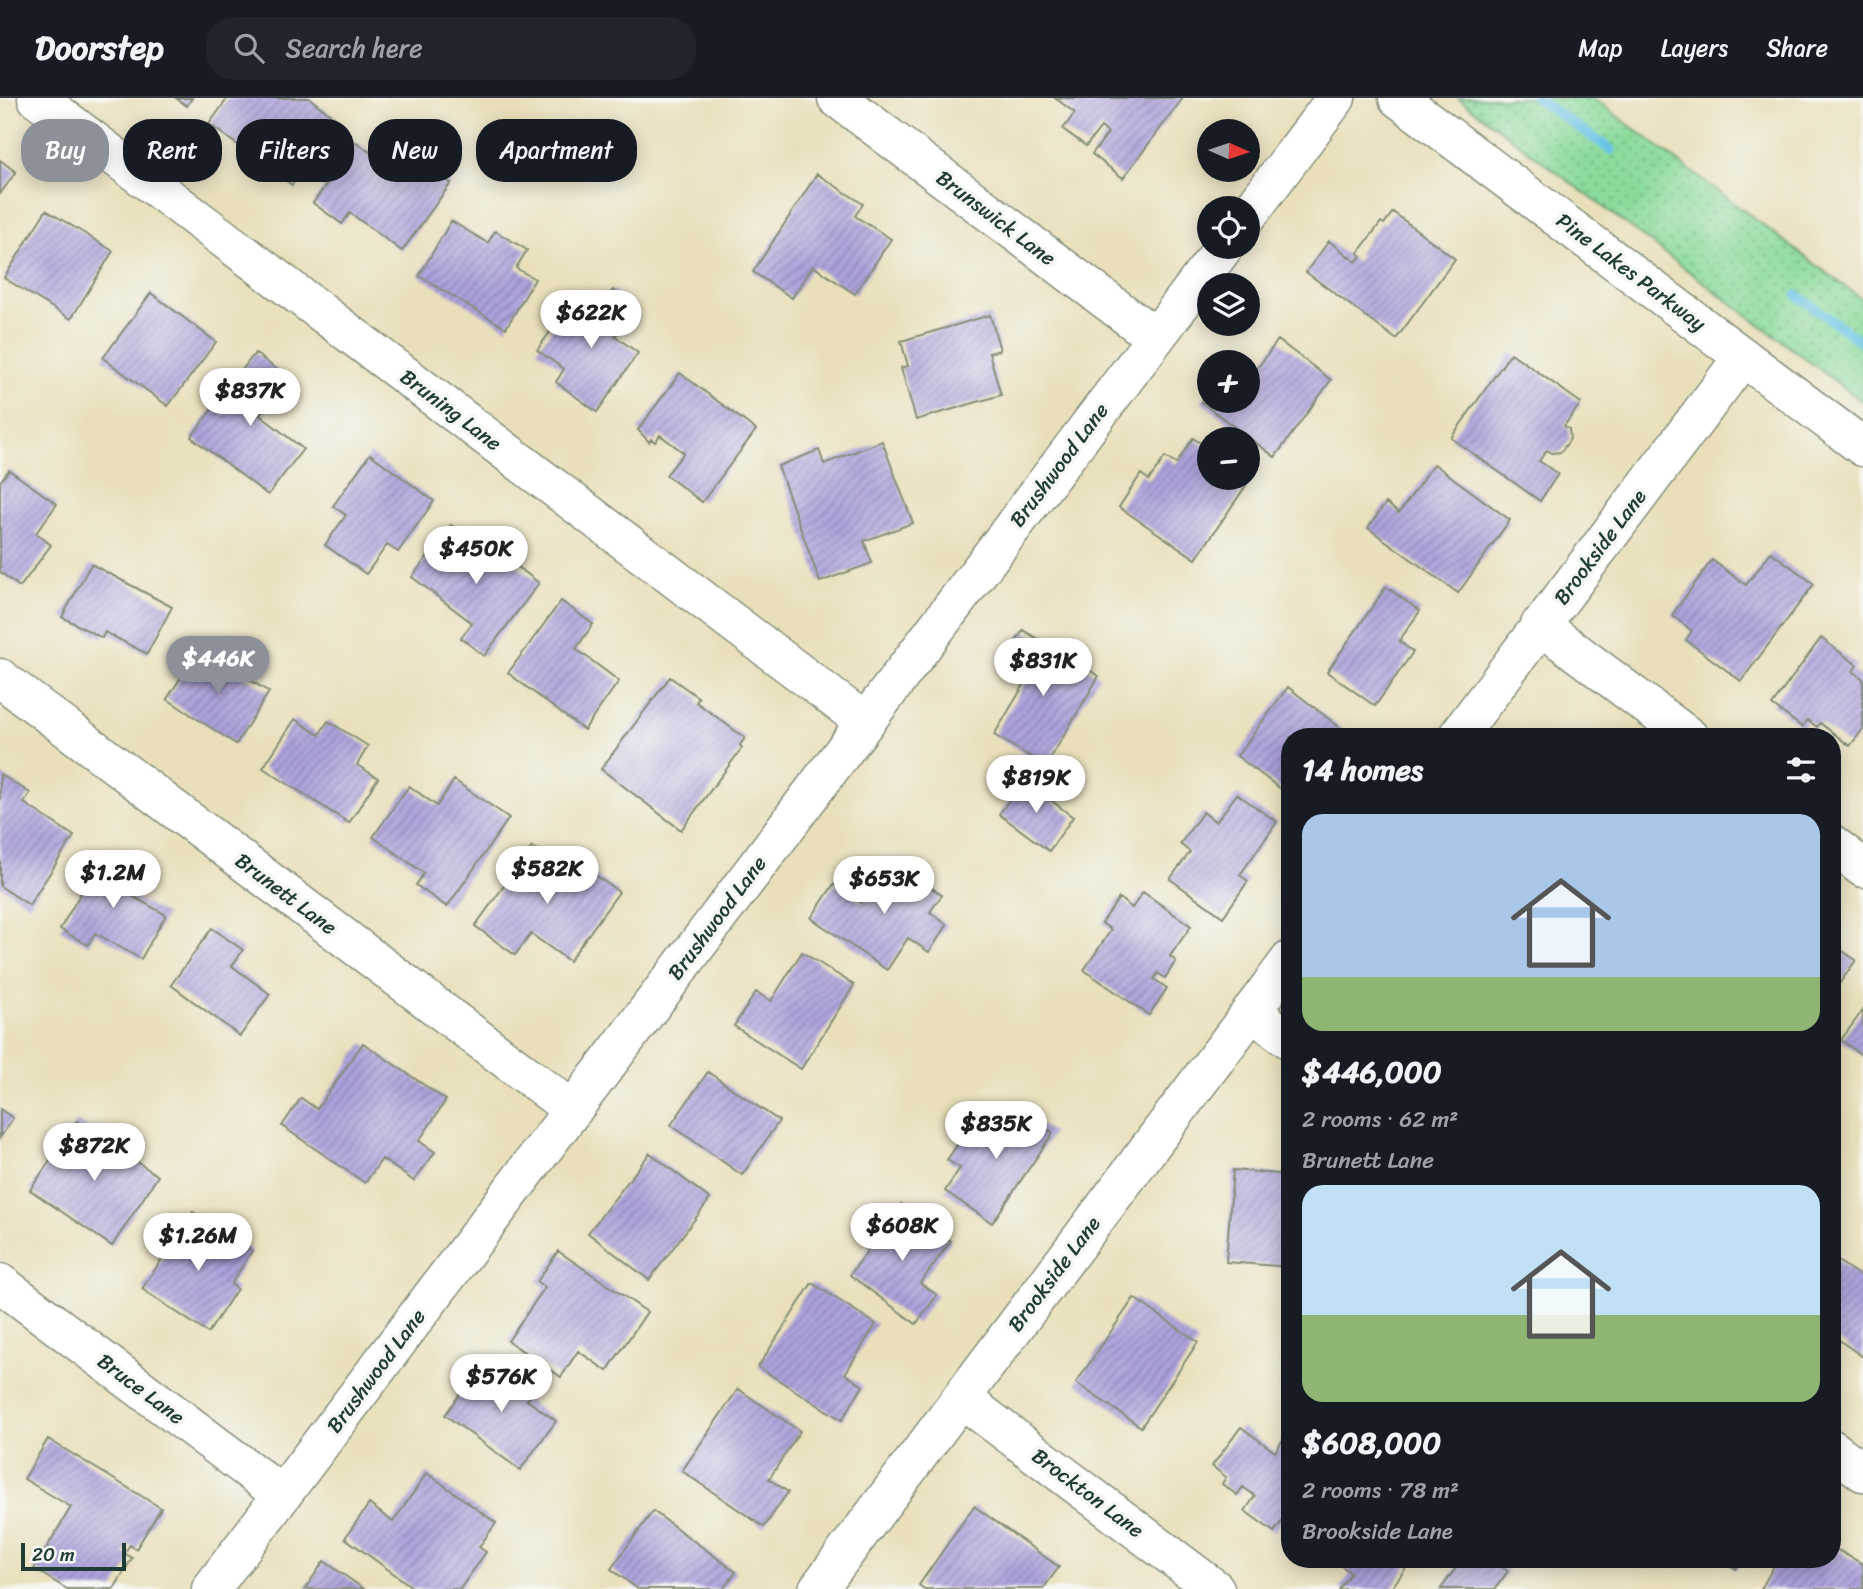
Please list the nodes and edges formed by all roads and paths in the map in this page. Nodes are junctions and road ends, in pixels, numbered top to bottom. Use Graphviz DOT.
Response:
graph roads {
  1 [pos="37,98"];
  2 [pos="838,98"];
  3 [pos="1336,98"];
  4 [pos="1398,98"];
  5 [pos="1260,199"];
  6 [pos="1215,259"];
  7 [pos="1155,337"];
  8 [pos="1744,357"];
  9 [pos="1863,447"];
  10 [pos="1541,625"];
  11 [pos="0,678"];
  12 [pos="865,722"];
  13 [pos="1464,728"];
  14 [pos="1677,728"];
  15 [pos="1841,852"];
  16 [pos="1863,868"];
  17 [pos="1281,972"];
  18 [pos="1251,1011"];
  19 [pos="1281,1033"];
  20 [pos="573,1110"];
  21 [pos="0,1283"];
  22 [pos="961,1398"];
  23 [pos="1841,1456"];
  24 [pos="1863,1472"];
  25 [pos="282,1495"];
  26 [pos="211,1589"];
  27 [pos="818,1589"];
  28 [pos="1214,1589"];
  1 -- 12 [label="street, Bruning Lane"];
  2 -- 7 [label="street, Brunswick Lane"];
  3 -- 5 [label="street"];
  4 -- 8 [label="street, Pine Lakes Parkway"];
  6 -- 7 [label="street, Brushwood Lane"];
  7 -- 12 [label="street, Brushwood Lane"];
  8 -- 9 [label="street, Pine Lakes Parkway"];
  8 -- 10 [label="street, Brookside Lane"];
  10 -- 13 [label="street, Brookside Lane"];
  10 -- 14 [label="street"];
  11 -- 20 [label="street, Brunett Lane"];
  12 -- 20 [label="street, Brushwood Lane"];
  15 -- 16 [label="street"];
  17 -- 18 [label="street, Brookside Lane"];
  18 -- 19 [label="street"];
  18 -- 22 [label="street, Brookside Lane"];
  20 -- 25 [label="street, Brushwood Lane"];
  21 -- 25 [label="street, Bruce Lane"];
  22 -- 27 [label="street, Brookside Lane"];
  22 -- 28 [label="street, Brockton Lane"];
  23 -- 24 [label="street"];
  25 -- 26 [label="street, Brushwood Lane"];
}
